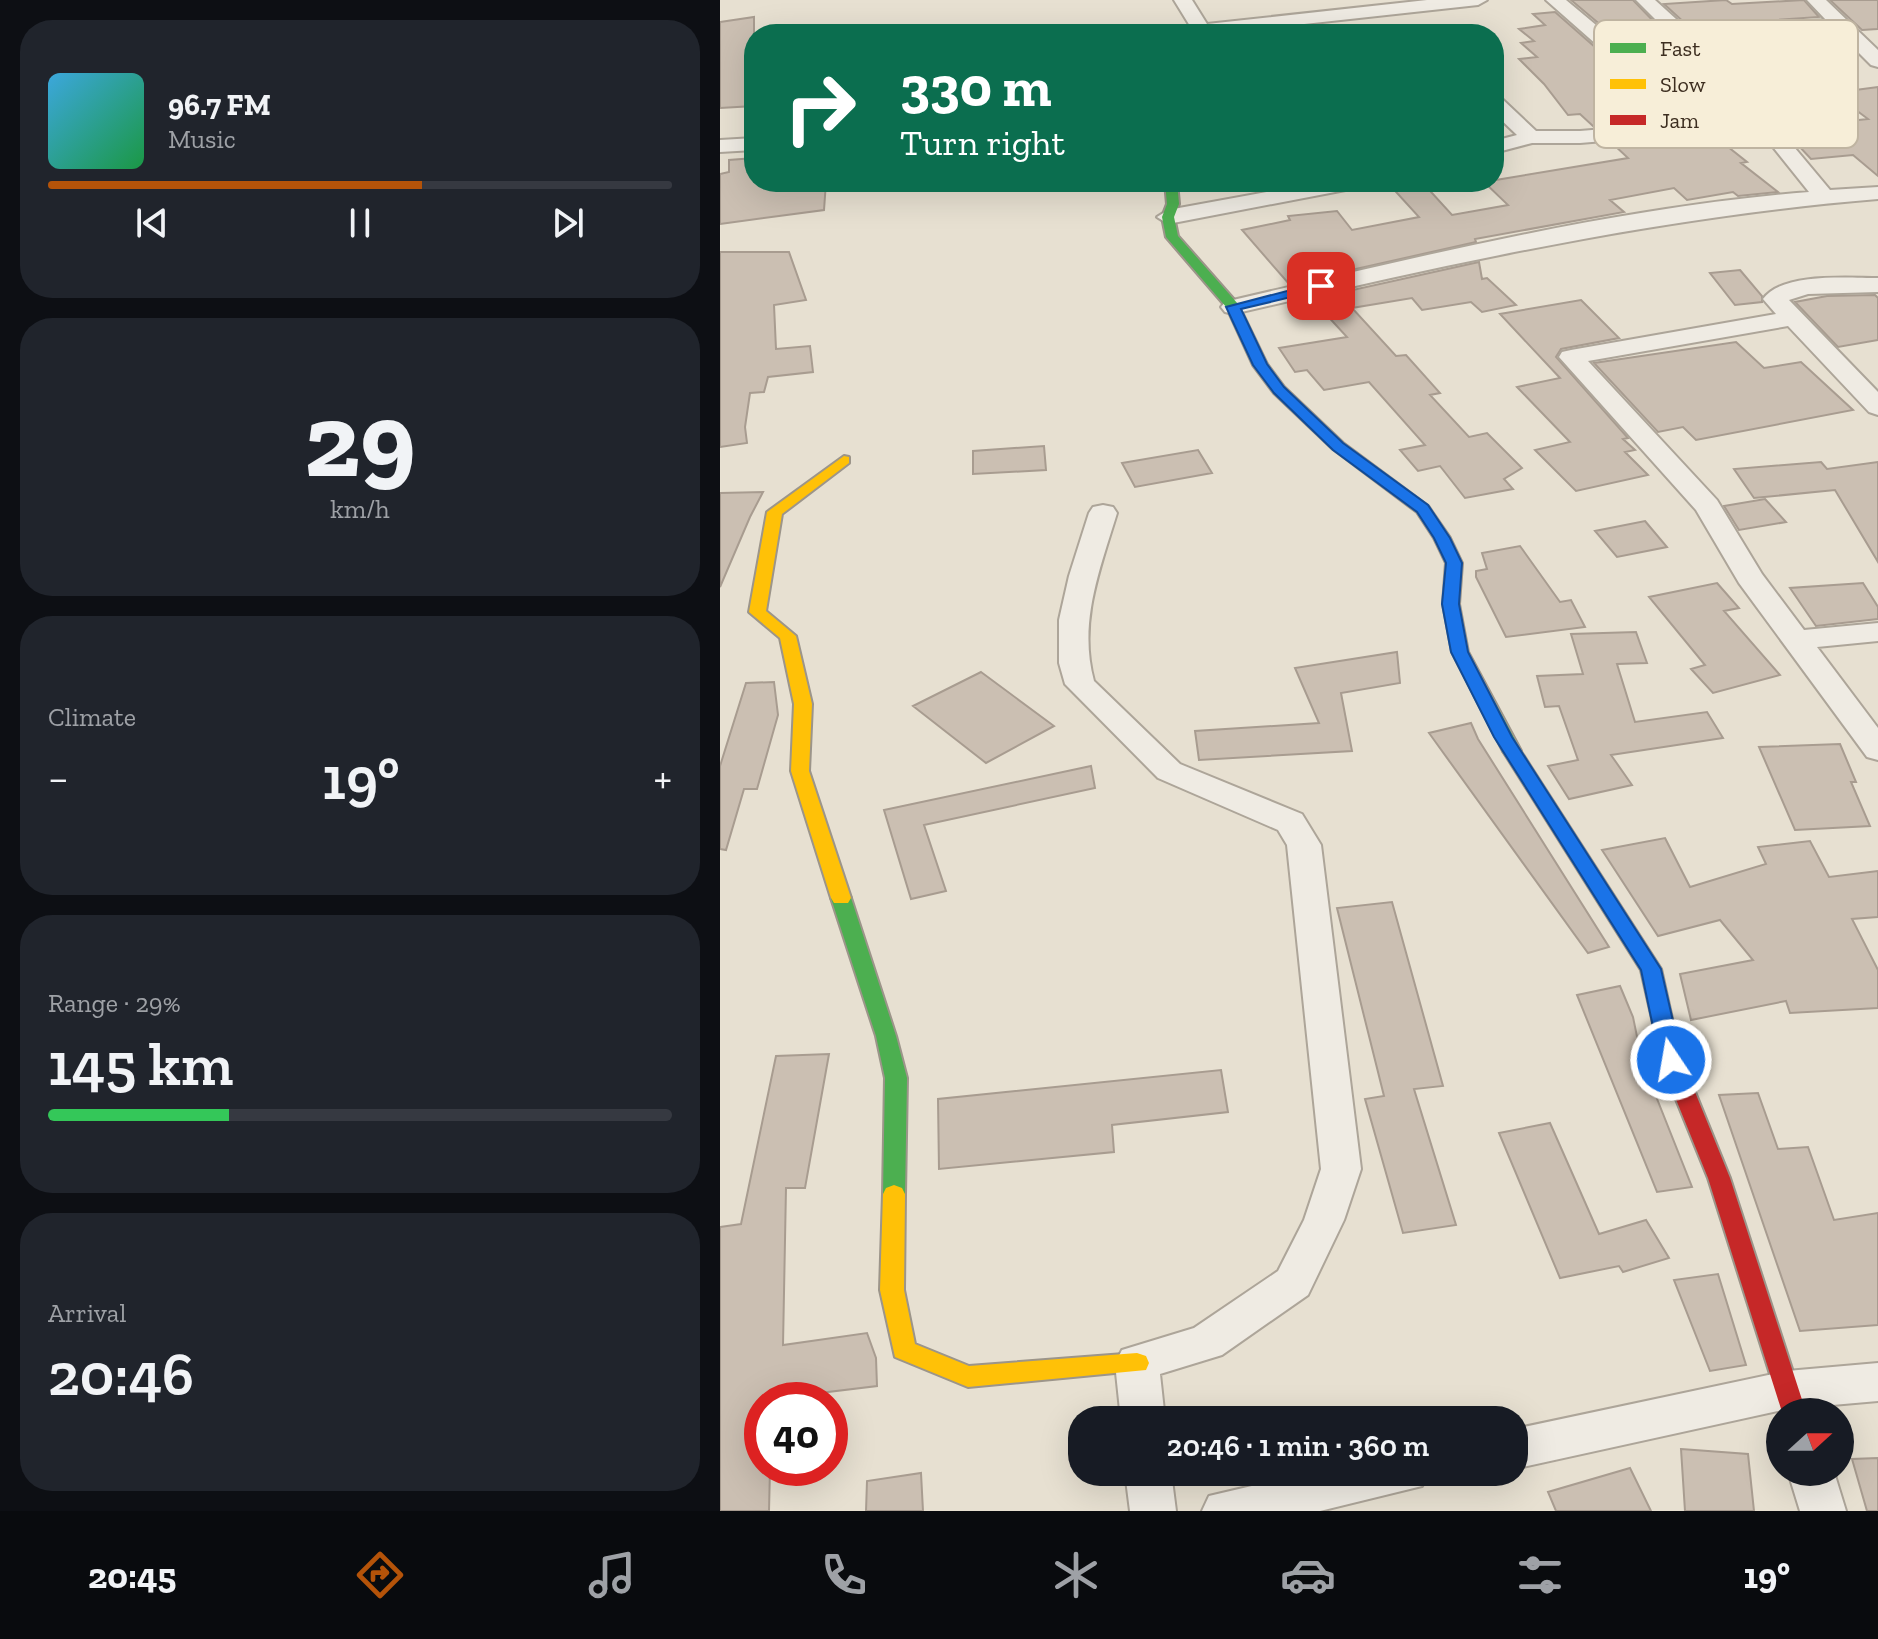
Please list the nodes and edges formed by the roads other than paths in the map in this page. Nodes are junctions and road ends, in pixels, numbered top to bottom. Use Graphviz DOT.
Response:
graph roads {
  1 [pos="1183,0"];
  2 [pos="1478,0"];
  3 [pos="1555,0"];
  4 [pos="1645,0"];
  5 [pos="1816,0"];
  6 [pos="1404,8"];
  7 [pos="1666,20"];
  8 [pos="1838,20"];
  9 [pos="1198,24"];
  10 [pos="1265,24"];
  11 [pos="1414,24"];
  12 [pos="1594,33"];
  13 [pos="1858,40"];
  14 [pos="1878,61"];
  15 [pos="1504,111"];
  16 [pos="1594,136"];
  17 [pos="1531,137"];
  18 [pos="1504,144"];
  19 [pos="744,145"];
  20 [pos="720,146"];
  21 [pos="1784,148"];
  22 [pos="1172,192"];
  23 [pos="1302,192"];
  24 [pos="1878,193"];
  25 [pos="1823,196"];
  26 [pos="1168,217"];
  27 [pos="1878,285"];
  28 [pos="1233,307"];
  29 [pos="1793,318"];
  30 [pos="1878,407"];
  31 [pos="844,460"];
  32 [pos="1103,513"];
  33 [pos="1878,632"];
  34 [pos="1795,640"];
  35 [pos="1878,750"];
  36 [pos="1137,1363"];
  37 [pos="1878,1382"];
  38 [pos="1789,1398"];
  39 [pos="1804,1398"];
  40 [pos="1766,1405"];
  41 [pos="1142,1406"];
  42 [pos="1528,1447"];
  43 [pos="1150,1486"];
  44 [pos="1341,1486"];
  45 [pos="1815,1486"];
  46 [pos="1153,1511"];
  47 [pos="1225,1511"];
  48 [pos="1823,1511"];
  1 -- 9 [label="street"];
  2 -- 6 [label="street"];
  3 -- 12 [label="street"];
  4 -- 7 [label="street"];
  5 -- 8 [label="street"];
  6 -- 10 [label="street"];
  6 -- 11 [label="street"];
  13 -- 14 [label="street"];
  15 -- 17 [label="street"];
  16 -- 17 [label="street"];
  17 -- 18 [label="street"];
  19 -- 20 [label="street"];
  21 -- 25 [label="street"];
  22 -- 26 [label="street"];
  23 -- 26 [label="street"];
  24 -- 25 [label="street"];
  25 -- 28 [label="street"];
  26 -- 28 [label="street"];
  27 -- 29 [label="street"];
  28 -- 38 [label="street"];
  29 -- 30 [label="street"];
  29 -- 34 [label="street"];
  31 -- 36 [label="street"];
  32 -- 36 [label="street"];
  33 -- 34 [label="street"];
  34 -- 35 [label="street"];
  36 -- 41 [label="street"];
  37 -- 39 [label="street"];
  40 -- 42 [label="street"];
  43 -- 46 [label="street"];
  44 -- 47 [label="street"];
  45 -- 48 [label="street"];
}
